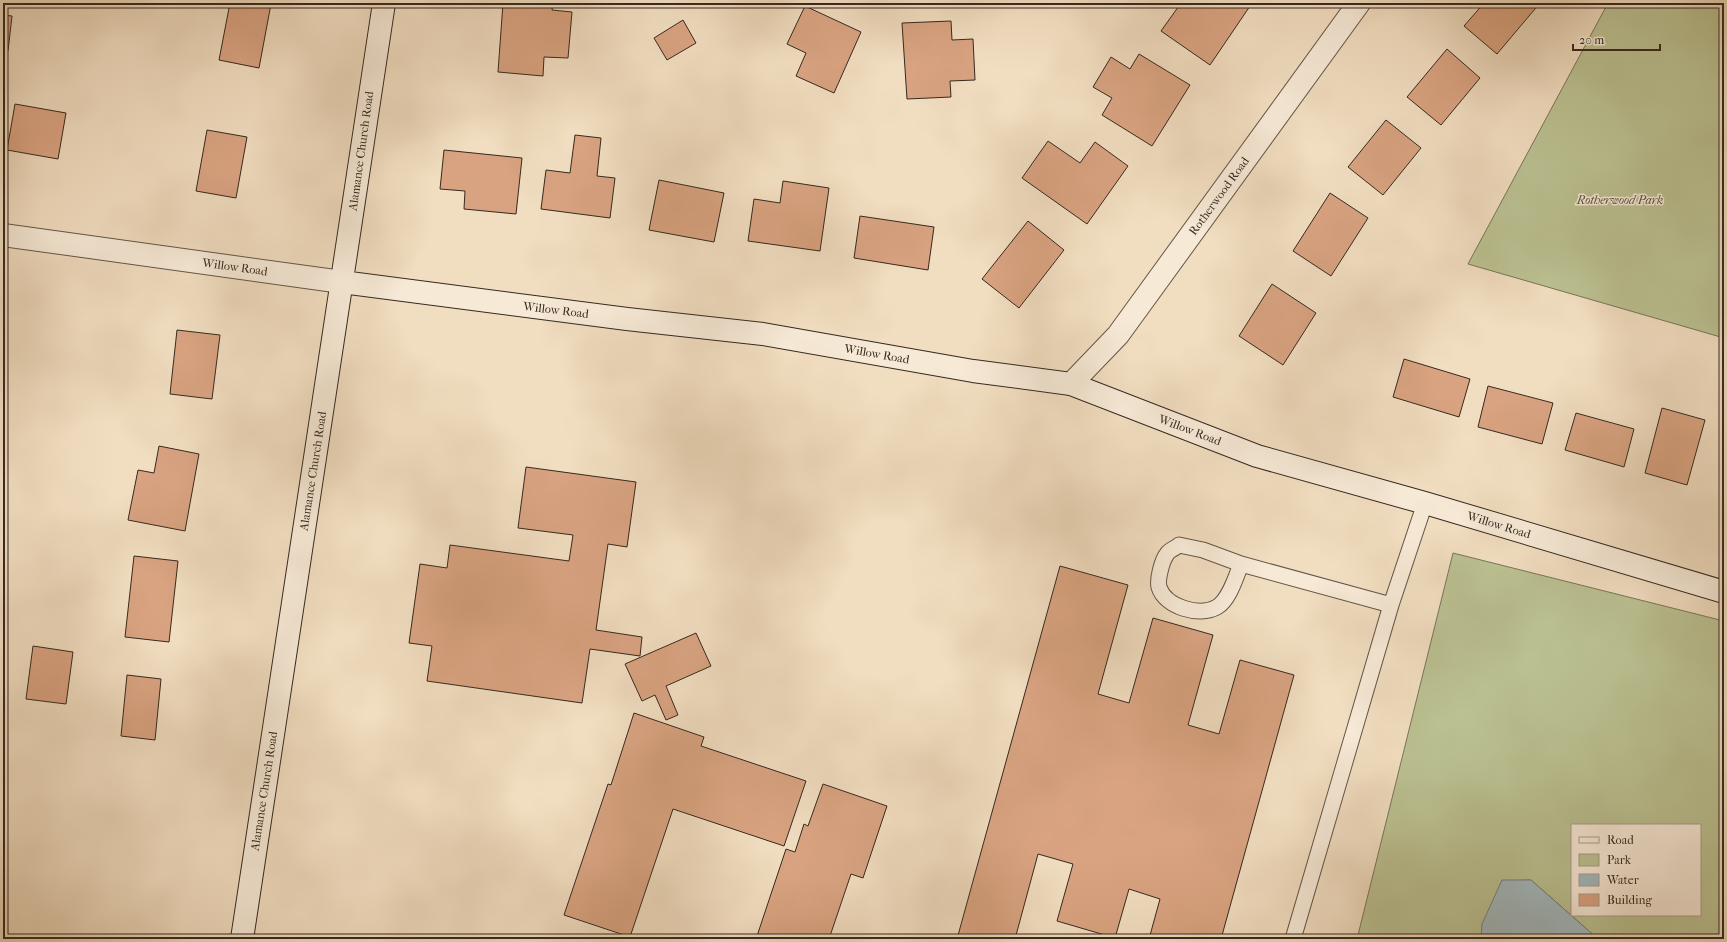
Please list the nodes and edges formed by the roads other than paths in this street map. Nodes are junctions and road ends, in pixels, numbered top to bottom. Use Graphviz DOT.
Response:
graph roads {
  1 [pos="384,3"];
  2 [pos="1359,3"];
  3 [pos="3,235"];
  4 [pos="342,282"];
  5 [pos="1071,384"];
  6 [pos="1425,503"];
  7 [pos="1241,564"];
  8 [pos="1724,592"];
  9 [pos="1391,605"];
  10 [pos="242,939"];
  11 [pos="1293,939"];
  1 -- 4 [label="street, Alamance Church Road"];
  2 -- 5 [label="street, Rotherwood Road"];
  3 -- 4 [label="street, Willow Road"];
  4 -- 5 [label="street, Willow Road"];
  4 -- 10 [label="street, Alamance Church Road"];
  5 -- 6 [label="street, Willow Road"];
  6 -- 8 [label="street, Willow Road"];
  6 -- 9 [label="lane"];
  7 -- 7 [label="lane"];
  7 -- 9 [label="lane"];
  9 -- 11 [label="lane"];
}
